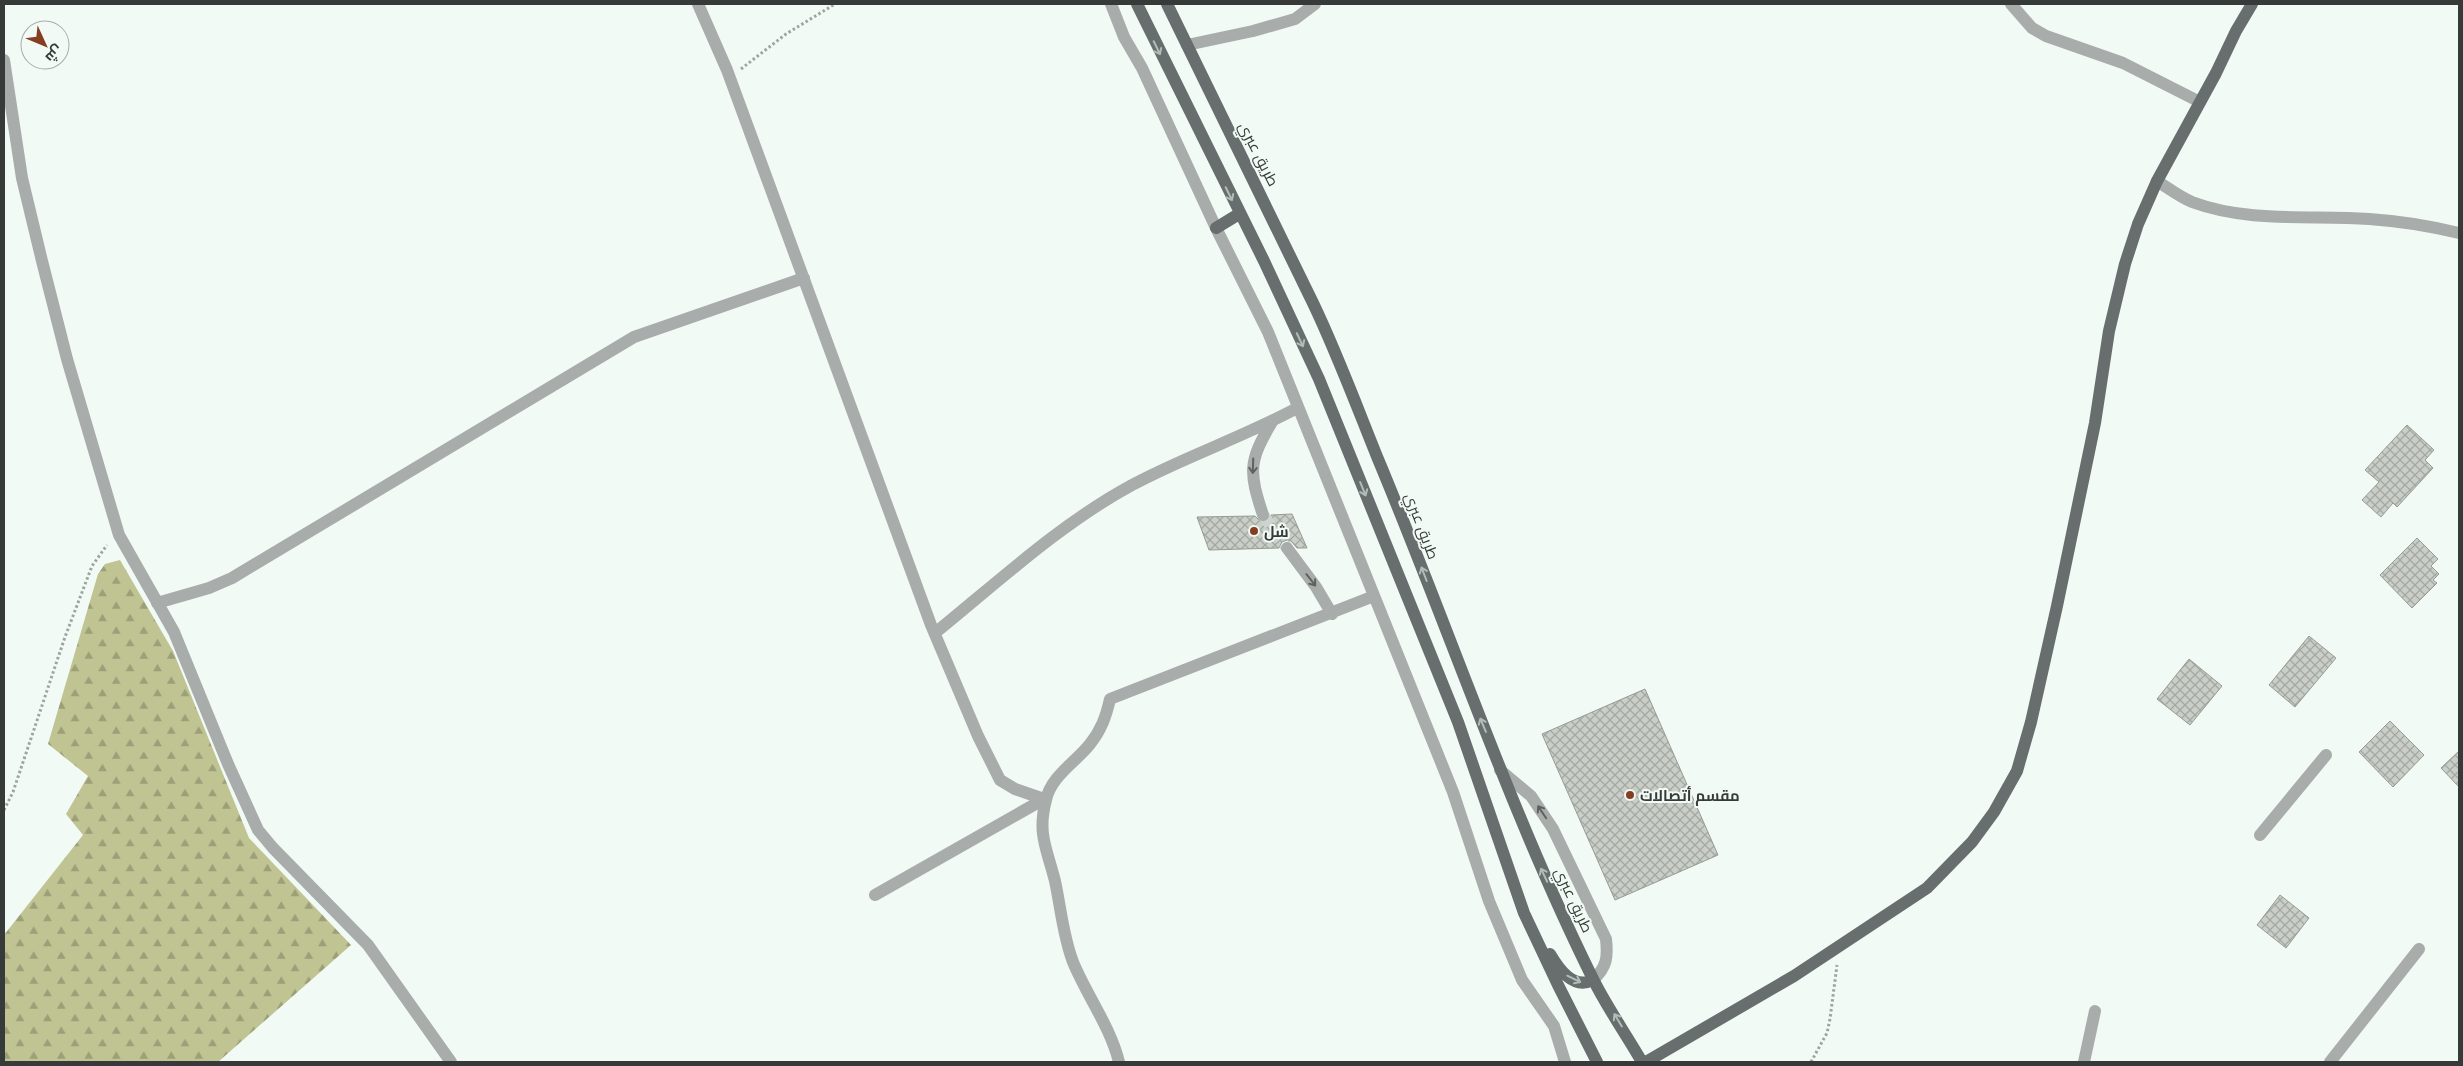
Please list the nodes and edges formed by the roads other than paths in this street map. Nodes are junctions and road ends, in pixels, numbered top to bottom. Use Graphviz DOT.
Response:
graph roads {
  1 [pos="698,4"];
  2 [pos="1111,4"];
  3 [pos="1136,4"];
  4 [pos="1167,4"];
  5 [pos="1315,4"];
  6 [pos="2011,4"];
  7 [pos="2252,4"];
  8 [pos="1187,45"];
  9 [pos="4,60"];
  10 [pos="2200,102"];
  11 [pos="2156,181"];
  12 [pos="1239,214"];
  13 [pos="1216,228"];
  14 [pos="2459,233"];
  15 [pos="804,278"];
  16 [pos="1297,408"];
  17 [pos="1272,422"];
  18 [pos="1263,515"];
  19 [pos="1287,548"];
  20 [pos="1374,596"];
  21 [pos="157,603"];
  22 [pos="1332,614"];
  23 [pos="935,633"];
  24 [pos="2326,755"];
  25 [pos="1500,770"];
  26 [pos="1045,798"];
  27 [pos="2260,835"];
  28 [pos="875,895"];
  29 [pos="1524,913"];
  30 [pos="2419,949"];
  31 [pos="1593,980"];
  32 [pos="2095,1011"];
  33 [pos="451,1062"];
  34 [pos="1119,1062"];
  35 [pos="1565,1062"];
  36 [pos="1597,1062"];
  37 [pos="1644,1062"];
  38 [pos="2084,1062"];
  39 [pos="2330,1062"];
  1 -- 15 [label="street"];
  2 -- 13 [label="street"];
  3 -- 12 [label="main road, one-way"];
  4 -- 8 [label="main road, طريق عبري"];
  5 -- 8 [label="street"];
  6 -- 10 [label="street"];
  7 -- 10 [label="main road"];
  25 -- 8 [label="main road, طريق عبري, one-way"];
  9 -- 21 [label="street"];
  10 -- 11 [label="main road"];
  11 -- 14 [label="street"];
  11 -- 37 [label="main road"];
  12 -- 13 [label="main road"];
  12 -- 29 [label="main road, one-way"];
  13 -- 16 [label="street"];
  15 -- 21 [label="street"];
  15 -- 23 [label="street"];
  16 -- 17 [label="street"];
  16 -- 20 [label="street"];
  17 -- 18 [label="street, one-way"];
  17 -- 23 [label="street"];
  19 -- 22 [label="street, one-way"];
  20 -- 22 [label="street"];
  20 -- 35 [label="street"];
  21 -- 33 [label="street"];
  22 -- 26 [label="street"];
  23 -- 26 [label="street"];
  24 -- 27 [label="street"];
  31 -- 25 [label="main road, طريق عبري, one-way"];
  31 -- 25 [label="street, one-way"];
  26 -- 28 [label="street"];
  26 -- 34 [label="street"];
  29 -- 31 [label="main road, one-way"];
  29 -- 36 [label="main road"];
  30 -- 39 [label="street"];
  37 -- 31 [label="main road, طريق عبري, one-way"];
  32 -- 38 [label="street"];
}
